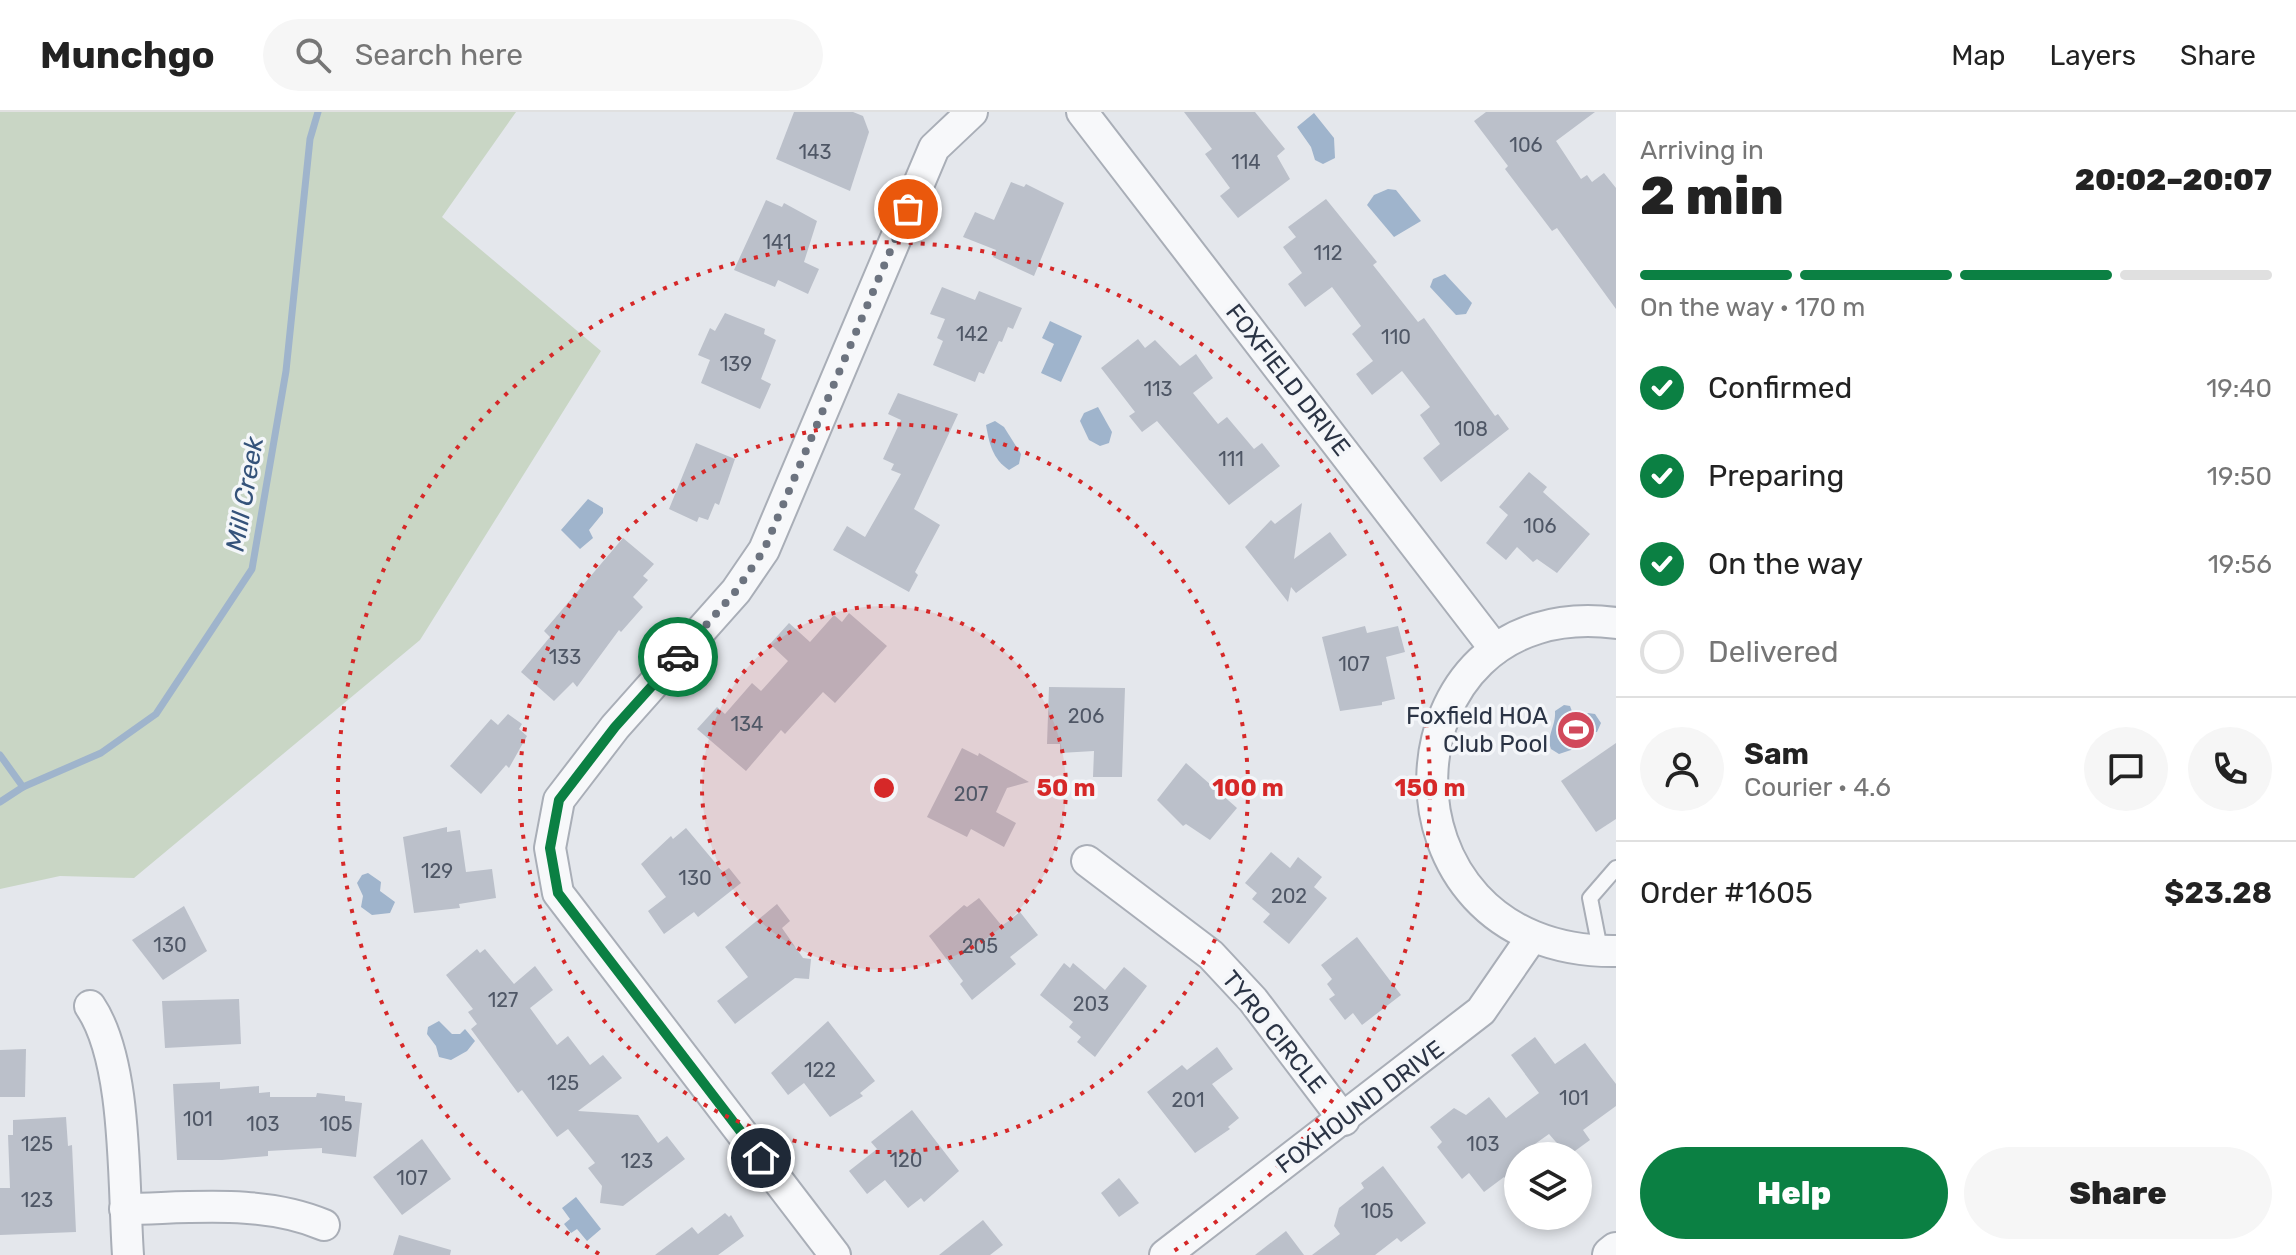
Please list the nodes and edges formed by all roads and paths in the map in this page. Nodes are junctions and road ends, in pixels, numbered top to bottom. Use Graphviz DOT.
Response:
graph roads {
  1 [pos="972,112"];
  2 [pos="1082,112"];
  3 [pos="1616,623"];
  4 [pos="1495,649"];
  5 [pos="1087,861"];
  6 [pos="1616,868"];
  7 [pos="1532,937"];
  8 [pos="1608,951"];
  9 [pos="90,1006"];
  10 [pos="1344,1120"];
  11 [pos="125,1209"];
  12 [pos="324,1225"];
  13 [pos="128,1255"];
  14 [pos="835,1255"];
  15 [pos="1165,1255"];
  1 -- 14 [label="street"];
  2 -- 4 [label="street, FOXFIELD DRIVE"];
  3 -- 4 [label="street"];
  4 -- 7 [label="street"];
  5 -- 10 [label="street, TYRO CIRCLE"];
  6 -- 8 [label="lane"];
  7 -- 8 [label="street"];
  7 -- 10 [label="street, FOXHOUND DRIVE"];
  9 -- 11 [label="street"];
  10 -- 15 [label="street, FOXHOUND DRIVE"];
  11 -- 12 [label="street"];
  11 -- 13 [label="street"];
}
